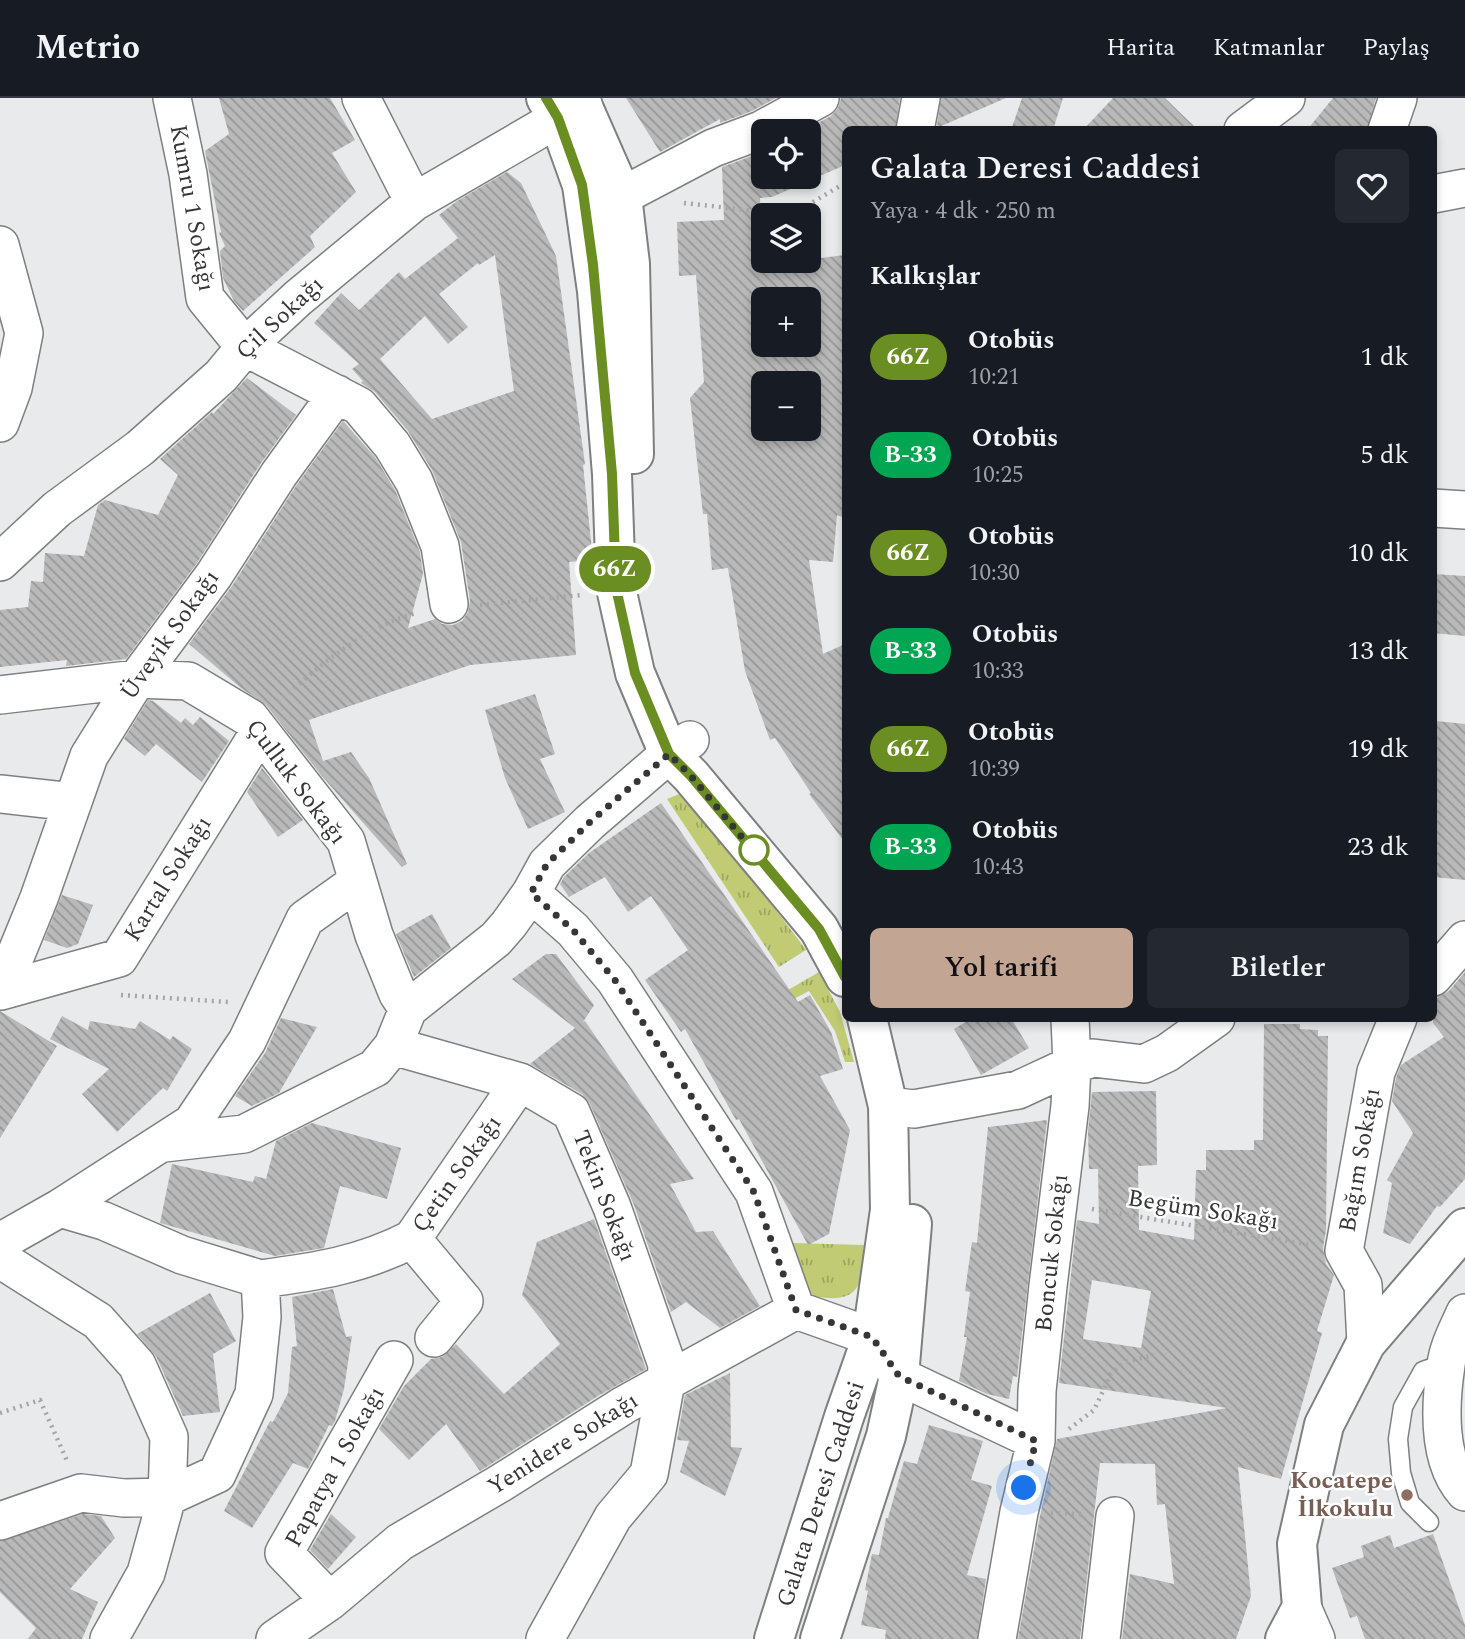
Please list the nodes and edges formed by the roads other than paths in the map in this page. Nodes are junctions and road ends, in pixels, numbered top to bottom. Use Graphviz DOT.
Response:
graph roads {
  1 [pos="172,98"];
  2 [pos="361,98"];
  3 [pos="820,98"];
  4 [pos="921,98"];
  5 [pos="1398,98"];
  6 [pos="566,105"];
  7 [pos="1278,109"];
  8 [pos="916,126"];
  9 [pos="1250,126"];
  10 [pos="1388,126"];
  11 [pos="1465,188"];
  12 [pos="1437,193"];
  13 [pos="622,197"];
  14 [pos="414,201"];
  15 [pos="0,245"];
  16 [pos="245,347"];
  17 [pos="337,394"];
  18 [pos="0,423"];
  19 [pos="1437,508"];
  20 [pos="1465,510"];
  21 [pos="0,562"];
  22 [pos="449,604"];
  23 [pos="137,679"];
  24 [pos="0,695"];
  25 [pos="255,724"];
  26 [pos="680,747"];
  27 [pos="0,794"];
  28 [pos="74,802"];
  29 [pos="357,882"];
  30 [pos="531,893"];
  31 [pos="842,927"];
  32 [pos="1465,940"];
  33 [pos="842,971"];
  34 [pos="1437,972"];
  35 [pos="2,996"];
  36 [pos="408,1009"];
  37 [pos="869,1022"];
  38 [pos="890,1022"];
  39 [pos="1070,1022"];
  40 [pos="1211,1022"];
  41 [pos="1396,1022"];
  42 [pos="393,1046"];
  43 [pos="1072,1065"];
  44 [pos="520,1083"];
  45 [pos="901,1107"];
  46 [pos="157,1144"];
  47 [pos="60,1208"];
  48 [pos="1465,1228"];
  49 [pos="412,1238"];
  50 [pos="0,1242"];
  51 [pos="0,1259"];
  52 [pos="260,1279"];
  53 [pos="796,1310"];
  54 [pos="1465,1313"];
  55 [pos="872,1337"];
  56 [pos="434,1338"];
  57 [pos="1366,1343"];
  58 [pos="394,1360"];
  59 [pos="1446,1363"];
  60 [pos="899,1376"];
  61 [pos="666,1382"];
  62 [pos="1036,1441"];
  63 [pos="1465,1492"];
  64 [pos="167,1497"];
  65 [pos="1115,1516"];
  66 [pos="0,1521"];
  67 [pos="1429,1522"];
  68 [pos="330,1601"];
  69 [pos="1301,1628"];
  70 [pos="109,1639"];
  71 [pos="275,1639"];
  72 [pos="545,1639"];
  73 [pos="774,1639"];
  74 [pos="820,1639"];
  75 [pos="997,1639"];
  76 [pos="1101,1639"];
  1 -- 16 [label="street, Kumru 1 Sokağı"];
  2 -- 14 [label="street"];
  3 -- 13 [label="street"];
  4 -- 8 [label="street"];
  5 -- 10 [label="street"];
  6 -- 13 [label="main road"];
  6 -- 14 [label="street, Çil Sokağı"];
  6 -- 26 [label="main road"];
  7 -- 9 [label="street"];
  11 -- 12 [label="street"];
  13 -- 26 [label="main road"];
  14 -- 16 [label="street, Çil Sokağı"];
  15 -- 18 [label="street"];
  16 -- 17 [label="street"];
  16 -- 21 [label="street, Çil Sokağı"];
  17 -- 22 [label="street"];
  17 -- 23 [label="street, Üveyik Sokağı"];
  19 -- 20 [label="street"];
  23 -- 24 [label="street, Çulluk Sokağı"];
  23 -- 25 [label="street, Çulluk Sokağı"];
  23 -- 28 [label="street, Üveyik Sokağı"];
  25 -- 29 [label="street, Çulluk Sokağı"];
  25 -- 35 [label="street, Kartal Sokağı"];
  26 -- 30 [label="street"];
  26 -- 31 [label="main road"];
  26 -- 33 [label="main road"];
  27 -- 28 [label="street"];
  28 -- 35 [label="street, Üveyik Sokağı"];
  29 -- 36 [label="street, Çulluk Sokağı"];
  29 -- 46 [label="street"];
  30 -- 36 [label="street"];
  30 -- 53 [label="street"];
  32 -- 34 [label="street"];
  36 -- 42 [label="street"];
  37 -- 45 [label="main road, Galata Deresi Caddesi"];
  38 -- 45 [label="main road, Galata Deresi Caddesi"];
  39 -- 43 [label="street, Boncuk Sokağı"];
  40 -- 43 [label="street"];
  41 -- 57 [label="street, Bağım Sokağı"];
  42 -- 44 [label="street, Tekin Sokağı"];
  42 -- 46 [label="street"];
  43 -- 45 [label="street"];
  43 -- 62 [label="street, Boncuk Sokağı"];
  44 -- 49 [label="street, Çetin Sokağı"];
  44 -- 61 [label="street, Tekin Sokağı"];
  45 -- 55 [label="main road, Galata Deresi Caddesi"];
  45 -- 60 [label="main road, Galata Deresi Caddesi"];
  46 -- 47 [label="street"];
  47 -- 50 [label="street"];
  47 -- 52 [label="street"];
  48 -- 57 [label="main road"];
  49 -- 52 [label="street, Çetin Sokağı"];
  49 -- 56 [label="street"];
  51 -- 64 [label="street"];
  52 -- 64 [label="street"];
  53 -- 55 [label="street"];
  53 -- 61 [label="street, Yenidere Sokağı"];
  54 -- 59 [label="street"];
  55 -- 60 [label="street"];
  55 -- 73 [label="main road, Galata Deresi Caddesi"];
  57 -- 69 [label="main road"];
  58 -- 68 [label="street, Papatya 1 Sokağı"];
  59 -- 63 [label="street"];
  59 -- 67 [label="lane"];
  60 -- 62 [label="street"];
  60 -- 74 [label="main road, Galata Deresi Caddesi"];
  61 -- 68 [label="street, Yenidere Sokağı"];
  61 -- 72 [label="street, Tekin Sokağı"];
  62 -- 75 [label="street, Boncuk Sokağı"];
  64 -- 66 [label="street"];
  64 -- 70 [label="street"];
  65 -- 76 [label="street"];
  68 -- 71 [label="street, Yenidere Sokağı"];
}
